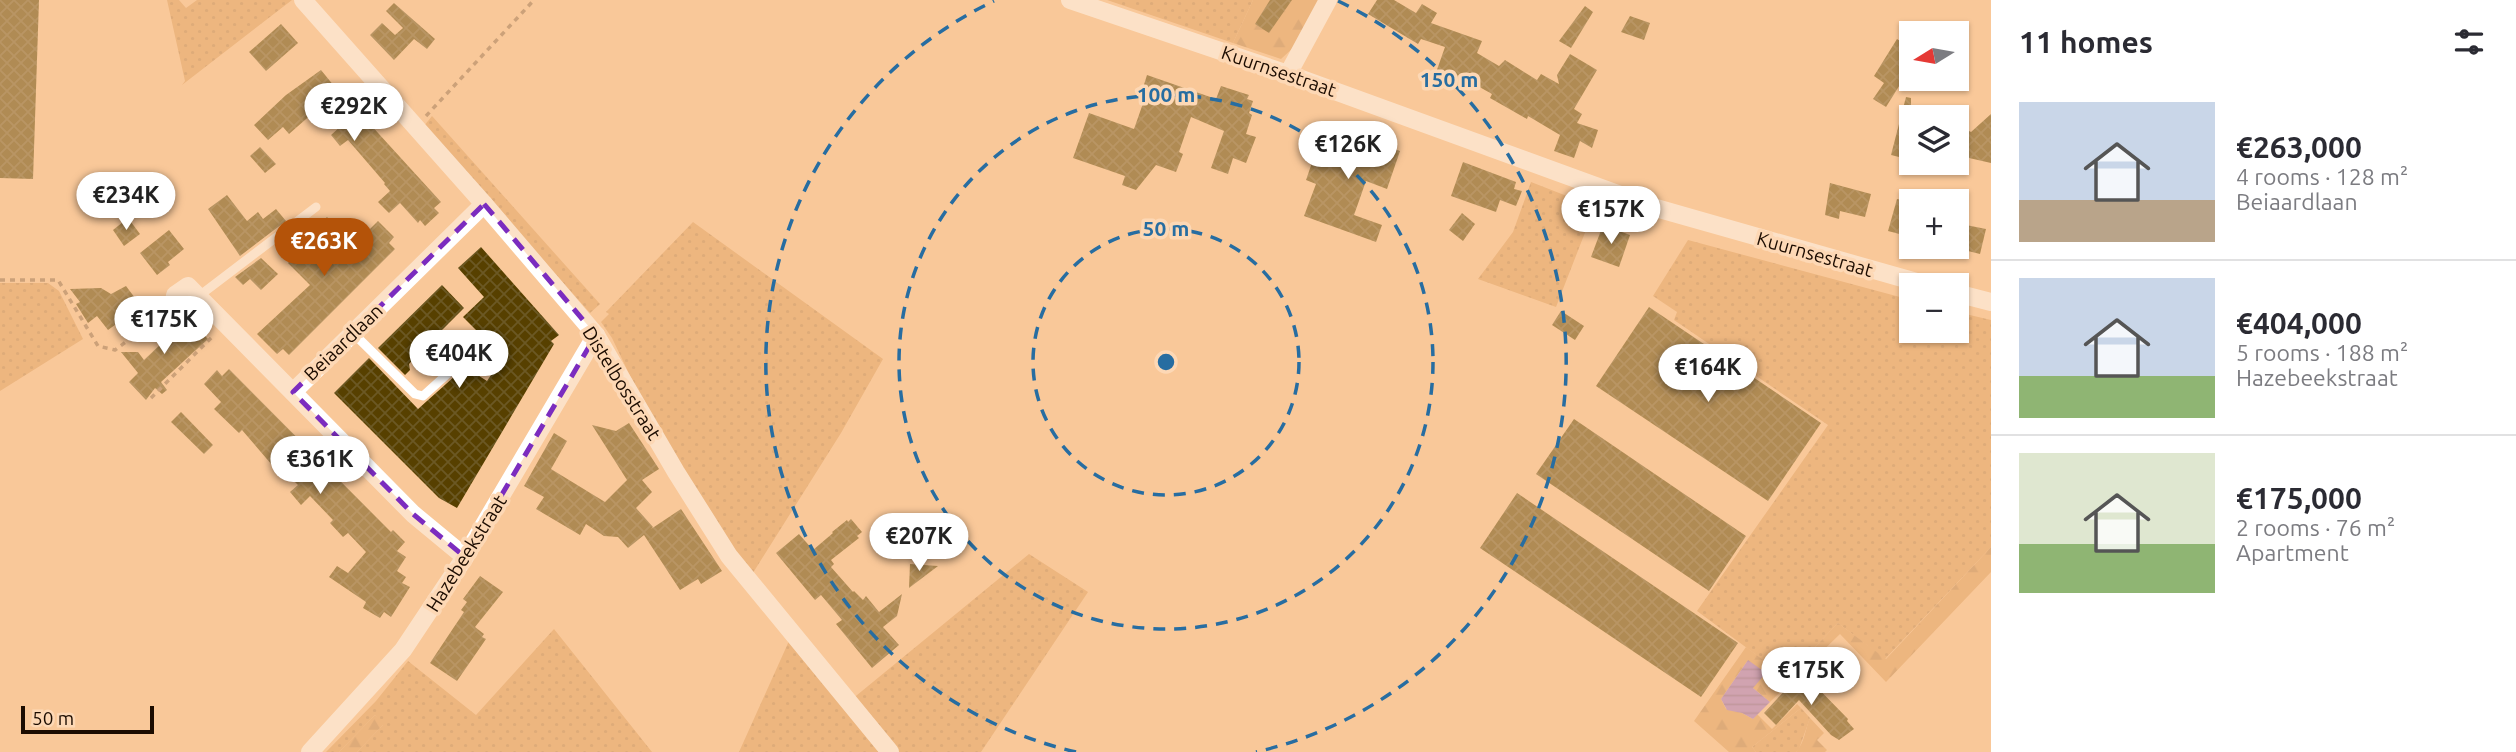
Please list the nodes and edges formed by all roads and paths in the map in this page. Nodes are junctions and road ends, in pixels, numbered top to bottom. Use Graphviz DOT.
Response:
graph roads {
  1 [pos="303,0"];
  2 [pos="534,0"];
  3 [pos="1070,0"];
  4 [pos="1328,0"];
  5 [pos="1288,74"];
  6 [pos="415,128"];
  7 [pos="484,204"];
  8 [pos="316,207"];
  9 [pos="1899,277"];
  10 [pos="0,280"];
  11 [pos="199,296"];
  12 [pos="1969,296"];
  13 [pos="1991,302"];
  14 [pos="174,303"];
  15 [pos="225,323"];
  16 [pos="353,333"];
  17 [pos="596,335"];
  18 [pos="464,358"];
  19 [pos="293,392"];
  20 [pos="151,398"];
  21 [pos="466,557"];
  22 [pos="310,752"];
  23 [pos="890,752"];
  1 -- 6 [label="street, Distelbosstraat"];
  2 -- 6 [label="path"];
  3 -- 5 [label="street, Kuurnsestraat"];
  4 -- 5 [label="street"];
  5 -- 9 [label="street, Kuurnsestraat"];
  6 -- 7 [label="street, Distelbosstraat"];
  7 -- 16 [label="street, Beiaardlaan"];
  7 -- 17 [label="street, Distelbosstraat"];
  8 -- 11 [label="lane"];
  10 -- 14 [label="path"];
  11 -- 14 [label="street"];
  11 -- 15 [label="street"];
  12 -- 13 [label="street"];
  15 -- 19 [label="street"];
  15 -- 20 [label="path"];
  16 -- 18 [label="lane"];
  16 -- 19 [label="street, Beiaardlaan"];
  17 -- 21 [label="street, Hazebeekstraat"];
  17 -- 23 [label="street, Distelbosstraat"];
  19 -- 21 [label="street"];
  21 -- 22 [label="street, Hazebeekstraat"];
}
